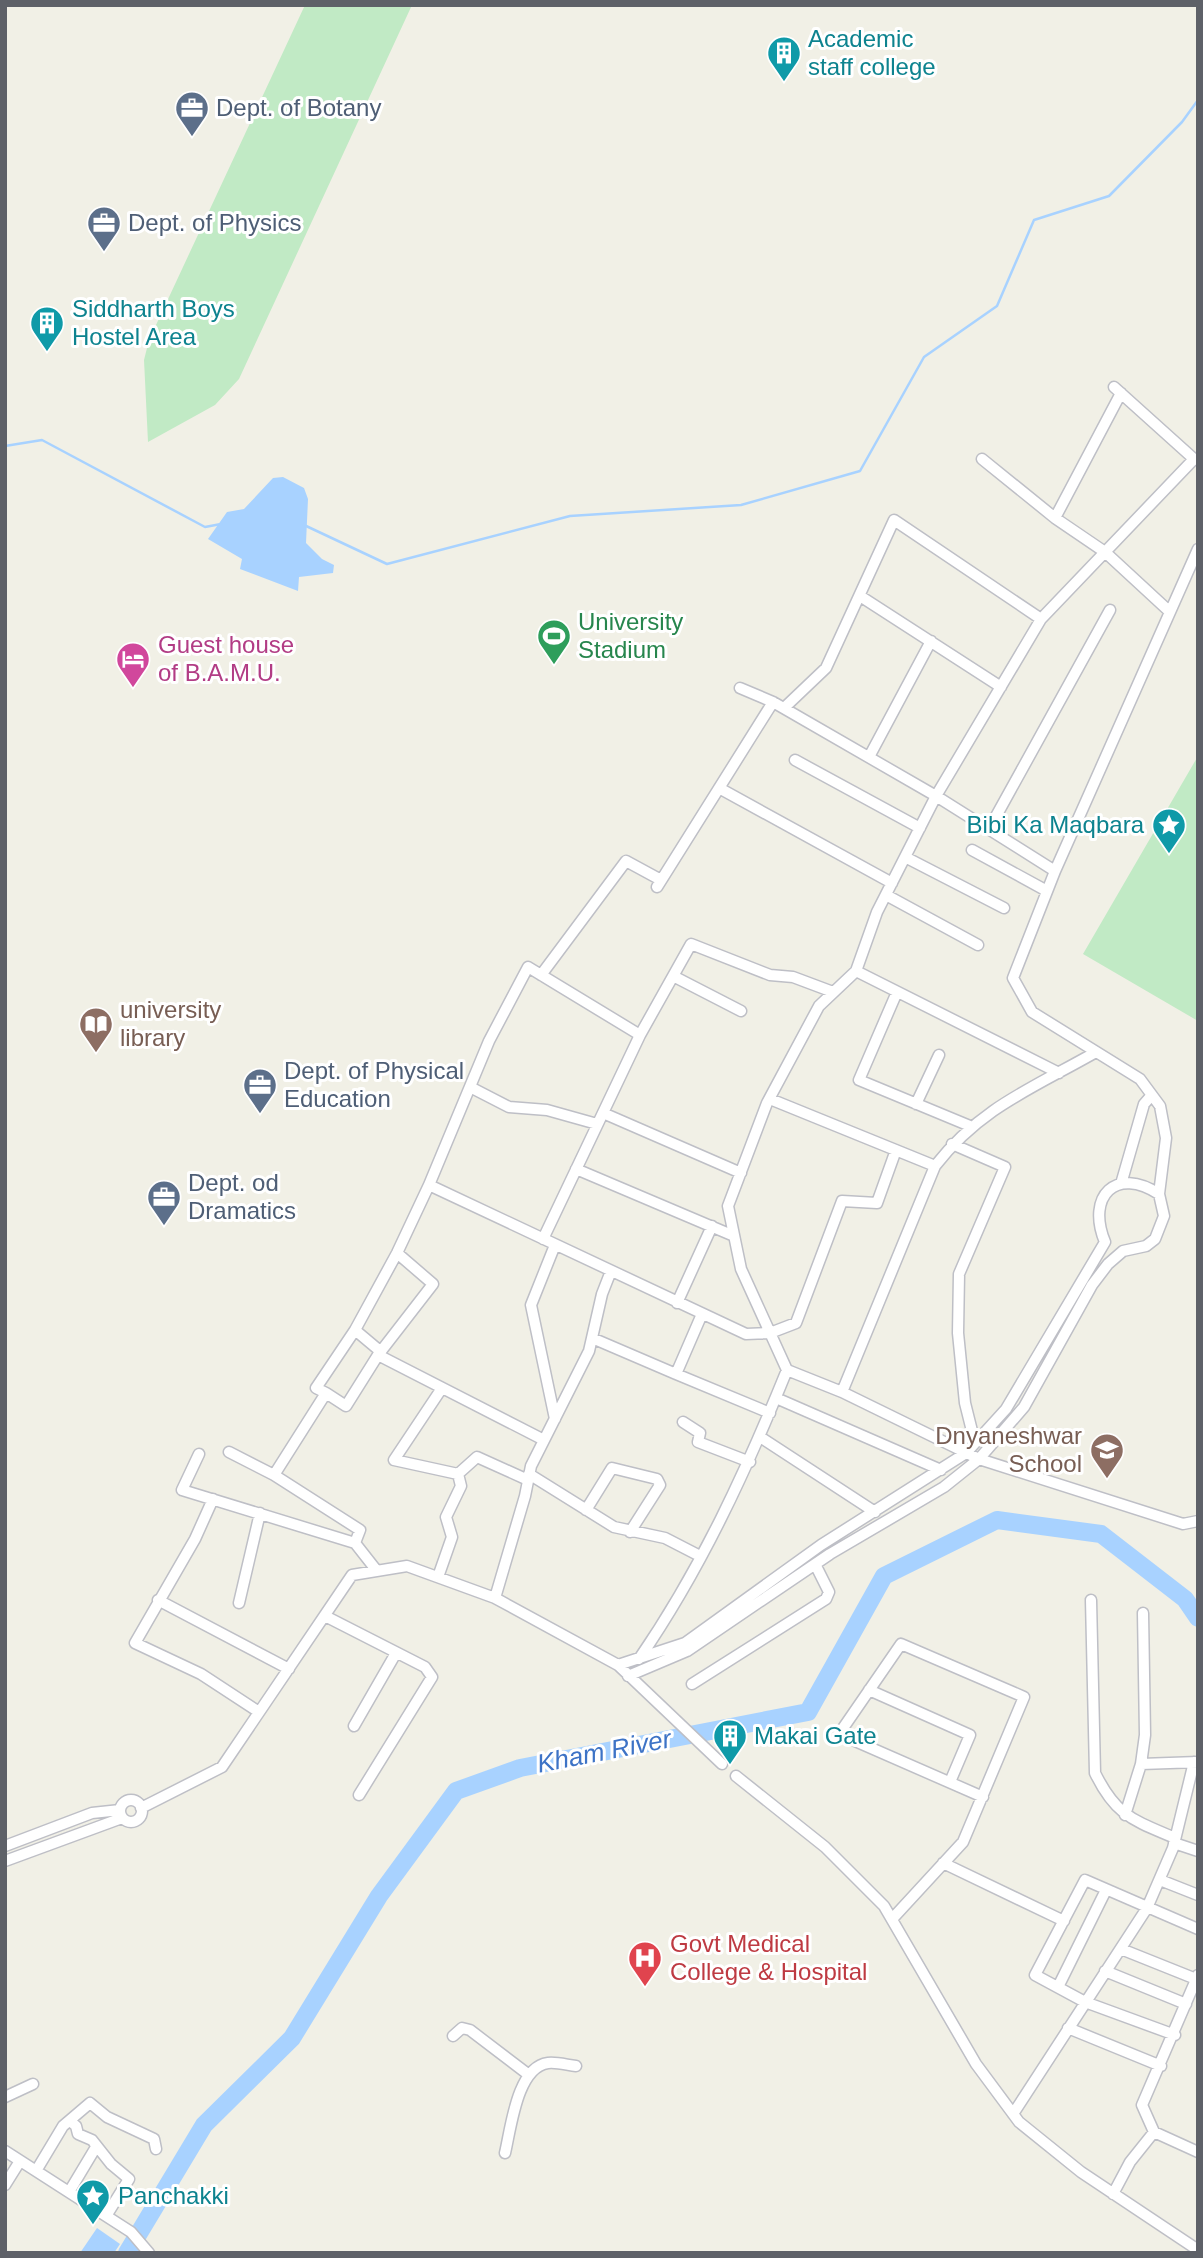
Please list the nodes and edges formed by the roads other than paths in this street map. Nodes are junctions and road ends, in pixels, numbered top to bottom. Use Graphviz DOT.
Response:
graph roads {
  1 [pos="982,459"];
  2 [pos="1196,460"];
  3 [pos="1055,518"];
  4 [pos="1198,549"];
  5 [pos="1105,552"];
  6 [pos="860,596"];
  7 [pos="1110,610"];
  8 [pos="1170,612"];
  9 [pos="1041,619"];
  10 [pos="930,641"];
  11 [pos="1001,687"];
  12 [pos="740,688"];
  13 [pos="773,702"];
  14 [pos="784,708"];
  15 [pos="869,757"];
  16 [pos="795,760"];
  17 [pos="719,788"];
  18 [pos="936,796"];
  19 [pos="920,828"];
  20 [pos="989,829"];
  21 [pos="972,850"];
  22 [pos="905,857"];
  23 [pos="1055,871"];
  24 [pos="892,883"];
  25 [pos="1047,891"];
  26 [pos="886,895"];
  27 [pos="1003,908"];
  28 [pos="978,945"];
  29 [pos="856,971"];
  30 [pos="541,975"];
  31 [pos="673,976"];
  32 [pos="833,992"];
  33 [pos="897,992"];
  34 [pos="741,1011"];
  35 [pos="640,1035"];
  36 [pos="1096,1052"];
  37 [pos="939,1055"];
  38 [pos="1059,1073"];
  39 [pos="470,1087"];
  40 [pos="1151,1096"];
  41 [pos="770,1099"];
  42 [pos="916,1104"];
  43 [pos="603,1113"];
  44 [pos="597,1124"];
  45 [pos="970,1126"];
  46 [pos="952,1144"];
  47 [pos="896,1150"];
  48 [pos="935,1166"];
  49 [pos="576,1169"];
  50 [pos="741,1173"];
  51 [pos="1121,1184"];
  52 [pos="429,1185"];
  53 [pos="1159,1194"];
  54 [pos="712,1226"];
  55 [pos="734,1236"];
  56 [pos="543,1239"];
  57 [pos="1105,1242"];
  58 [pos="555,1245"];
  59 [pos="1123,1251"];
  60 [pos="397,1253"];
  61 [pos="611,1271"];
  62 [pos="677,1303"];
  63 [pos="702,1314"];
  64 [pos="355,1331"];
  65 [pos="770,1333"];
  66 [pos="592,1338"];
  67 [pos="379,1353"];
  68 [pos="787,1370"];
  69 [pos="677,1374"];
  70 [pos="442,1388"];
  71 [pos="842,1392"];
  72 [pos="326,1393"];
  73 [pos="776,1398"];
  74 [pos="770,1413"];
  75 [pos="555,1419"];
  76 [pos="683,1422"];
  77 [pos="760,1437"];
  78 [pos="544,1440"];
  79 [pos="975,1443"];
  80 [pos="229,1452"];
  81 [pos="966,1453"];
  82 [pos="199,1454"];
  83 [pos="979,1459"];
  84 [pos="750,1462"];
  85 [pos="941,1470"];
  86 [pos="458,1474"];
  87 [pos="274,1475"];
  88 [pos="529,1477"];
  89 [pos="213,1499"];
  90 [pos="586,1510"];
  91 [pos="875,1512"];
  92 [pos="260,1513"];
  93 [pos="1198,1521"];
  94 [pos="631,1532"];
  95 [pos="355,1543"];
  96 [pos="700,1556"];
  97 [pos="815,1564"];
  98 [pos="377,1571"];
  99 [pos="438,1577"];
  100 [pos="495,1598"];
  101 [pos="158,1600"];
  102 [pos="1091,1600"];
  103 [pos="239,1604"];
  104 [pos="1143,1613"];
  105 [pos="325,1616"];
  106 [pos="396,1653"];
  107 [pos="639,1659"];
  108 [pos="618,1665"];
  109 [pos="289,1669"];
  110 [pos="628,1676"];
  111 [pos="692,1684"];
  112 [pos="869,1690"];
  113 [pos="259,1712"];
  114 [pos="354,1726"];
  115 [pos="1196,1762"];
  116 [pos="722,1764"];
  117 [pos="1141,1764"];
  118 [pos="736,1776"];
  119 [pos="950,1782"];
  120 [pos="359,1795"];
  121 [pos="983,1797"];
  122 [pos="121,1814"];
  123 [pos="1125,1815"];
  124 [pos="1175,1841"];
  125 [pos="5,1846"];
  126 [pos="1198,1851"];
  127 [pos="5,1861"];
  128 [pos="943,1863"];
  129 [pos="1160,1880"];
  130 [pos="1106,1890"];
  131 [pos="1198,1895"];
  132 [pos="1147,1908"];
  133 [pos="892,1918"];
  134 [pos="1064,1920"];
  135 [pos="1198,1929"];
  136 [pos="1121,1949"];
  137 [pos="1105,1971"];
  138 [pos="1197,1977"];
  139 [pos="1058,1987"];
  140 [pos="1085,2002"];
  141 [pos="1186,2004"];
  142 [pos="1068,2028"];
  143 [pos="1175,2035"];
  144 [pos="453,2036"];
  145 [pos="576,2066"];
  146 [pos="1160,2066"];
  147 [pos="529,2075"];
  148 [pos="33,2084"];
  149 [pos="5,2097"];
  150 [pos="1013,2114"];
  151 [pos="70,2121"];
  152 [pos="1154,2132"];
  153 [pos="96,2147"];
  154 [pos="156,2149"];
  155 [pos="5,2151"];
  156 [pos="1198,2152"];
  157 [pos="506,2153"];
  158 [pos="20,2161"];
  159 [pos="36,2171"];
  160 [pos="5,2185"];
  161 [pos="69,2192"];
  162 [pos="1113,2194"];
  163 [pos="106,2216"];
  164 [pos="1198,2250"];
  165 [pos="149,2253"];
  1 -- 3 [label="street"];
  2 -- 3 [label="street"];
  2 -- 5 [label="street"];
  3 -- 5 [label="street"];
  4 -- 8 [label="street"];
  5 -- 8 [label="street"];
  5 -- 9 [label="street"];
  6 -- 9 [label="street"];
  6 -- 10 [label="street"];
  6 -- 14 [label="street"];
  7 -- 20 [label="street"];
  8 -- 23 [label="street"];
  9 -- 11 [label="street"];
  10 -- 11 [label="street"];
  10 -- 15 [label="street"];
  11 -- 18 [label="street"];
  12 -- 13 [label="street"];
  13 -- 14 [label="street"];
  13 -- 17 [label="street"];
  14 -- 15 [label="street"];
  15 -- 18 [label="street"];
  16 -- 19 [label="street"];
  17 -- 24 [label="street"];
  17 -- 30 [label="street"];
  18 -- 19 [label="street"];
  18 -- 20 [label="street"];
  19 -- 22 [label="street"];
  20 -- 23 [label="street"];
  21 -- 25 [label="street"];
  22 -- 24 [label="street"];
  22 -- 27 [label="street"];
  23 -- 25 [label="street"];
  24 -- 26 [label="street"];
  25 -- 36 [label="street"];
  26 -- 28 [label="street"];
  26 -- 29 [label="street"];
  29 -- 32 [label="street"];
  29 -- 33 [label="street"];
  30 -- 35 [label="street"];
  30 -- 39 [label="street"];
  31 -- 32 [label="street"];
  31 -- 34 [label="street"];
  31 -- 35 [label="street"];
  32 -- 41 [label="street"];
  33 -- 38 [label="street"];
  33 -- 42 [label="street"];
  35 -- 43 [label="street"];
  36 -- 38 [label="street"];
  36 -- 40 [label="street"];
  37 -- 42 [label="street"];
  38 -- 45 [label="street"];
  39 -- 44 [label="street"];
  39 -- 52 [label="street"];
  40 -- 51 [label="street"];
  40 -- 53 [label="street"];
  41 -- 47 [label="street"];
  41 -- 50 [label="street"];
  42 -- 45 [label="street"];
  43 -- 44 [label="street"];
  43 -- 50 [label="street"];
  44 -- 49 [label="street"];
  45 -- 46 [label="street"];
  46 -- 48 [label="street"];
  46 -- 79 [label="street"];
  47 -- 48 [label="street"];
  47 -- 65 [label="street"];
  48 -- 71 [label="street"];
  49 -- 54 [label="street"];
  49 -- 56 [label="street"];
  50 -- 55 [label="street"];
  51 -- 53 [label="street"];
  51 -- 57 [label="street"];
  52 -- 56 [label="street"];
  52 -- 60 [label="street"];
  53 -- 59 [label="street"];
  54 -- 55 [label="street"];
  54 -- 62 [label="street"];
  55 -- 65 [label="street"];
  56 -- 58 [label="street"];
  57 -- 59 [label="street"];
  57 -- 79 [label="street"];
  58 -- 61 [label="street"];
  58 -- 75 [label="street"];
  59 -- 83 [label="street"];
  60 -- 64 [label="street"];
  60 -- 67 [label="street"];
  61 -- 62 [label="street"];
  61 -- 66 [label="street"];
  62 -- 63 [label="street"];
  63 -- 65 [label="street"];
  63 -- 69 [label="street"];
  64 -- 67 [label="street"];
  64 -- 72 [label="street"];
  65 -- 68 [label="street"];
  66 -- 69 [label="street"];
  66 -- 75 [label="street"];
  67 -- 70 [label="street"];
  67 -- 72 [label="street"];
  68 -- 71 [label="street"];
  68 -- 73 [label="street"];
  69 -- 74 [label="street"];
  70 -- 78 [label="street"];
  70 -- 86 [label="street"];
  71 -- 81 [label="street"];
  72 -- 87 [label="street"];
  73 -- 74 [label="street"];
  73 -- 85 [label="street"];
  74 -- 77 [label="street"];
  75 -- 78 [label="street"];
  76 -- 84 [label="street"];
  77 -- 84 [label="street"];
  77 -- 91 [label="street"];
  78 -- 88 [label="street"];
  79 -- 81 [label="street"];
  80 -- 87 [label="street"];
  81 -- 83 [label="street"];
  81 -- 85 [label="street"];
  82 -- 89 [label="street"];
  83 -- 93 [label="street"];
  83 -- 97 [label="street"];
  84 -- 96 [label="street"];
  85 -- 91 [label="street"];
  86 -- 88 [label="street"];
  86 -- 99 [label="street"];
  87 -- 95 [label="street"];
  88 -- 90 [label="street"];
  88 -- 100 [label="street"];
  89 -- 92 [label="street"];
  89 -- 101 [label="street"];
  90 -- 94 [label="street"];
  90 -- 94 [label="street"];
  91 -- 107 [label="street"];
  92 -- 95 [label="street"];
  92 -- 103 [label="street"];
  94 -- 96 [label="street"];
  95 -- 98 [label="street"];
  96 -- 107 [label="street"];
  97 -- 110 [label="street"];
  97 -- 111 [label="street"];
  98 -- 99 [label="street"];
  98 -- 105 [label="street"];
  99 -- 100 [label="street"];
  100 -- 108 [label="street"];
  101 -- 109 [label="street"];
  101 -- 113 [label="street"];
  102 -- 123 [label="street"];
  104 -- 117 [label="street"];
  105 -- 106 [label="street"];
  105 -- 109 [label="street"];
  106 -- 114 [label="street"];
  106 -- 120 [label="street"];
  107 -- 108 [label="street"];
  108 -- 110 [label="street"];
  109 -- 113 [label="street"];
  110 -- 116 [label="street"];
  112 -- 119 [label="street"];
  112 -- 119 [label="street"];
  112 -- 121 [label="street"];
  113 -- 122 [label="street"];
  115 -- 117 [label="street"];
  115 -- 124 [label="street"];
  117 -- 123 [label="street"];
  118 -- 133 [label="street"];
  119 -- 121 [label="street"];
  121 -- 128 [label="street"];
  122 -- 125 [label="street"];
  122 -- 127 [label="street"];
  123 -- 124 [label="street"];
  124 -- 126 [label="street"];
  124 -- 129 [label="street"];
  128 -- 133 [label="street"];
  128 -- 134 [label="street"];
  129 -- 131 [label="street"];
  129 -- 132 [label="street"];
  130 -- 132 [label="street"];
  130 -- 134 [label="street"];
  130 -- 139 [label="street"];
  132 -- 135 [label="street"];
  132 -- 136 [label="street"];
  133 -- 150 [label="street"];
  134 -- 139 [label="street"];
  136 -- 137 [label="street"];
  136 -- 138 [label="street"];
  137 -- 140 [label="street"];
  137 -- 141 [label="street"];
  138 -- 141 [label="street"];
  139 -- 140 [label="street"];
  140 -- 142 [label="street"];
  140 -- 143 [label="street"];
  141 -- 143 [label="street"];
  142 -- 146 [label="street"];
  142 -- 150 [label="street"];
  143 -- 146 [label="street"];
  144 -- 147 [label="street"];
  145 -- 147 [label="street"];
  146 -- 152 [label="street"];
  147 -- 157 [label="street"];
  148 -- 149 [label="street"];
  150 -- 162 [label="street"];
  151 -- 153 [label="street"];
  151 -- 154 [label="street"];
  151 -- 159 [label="street"];
  152 -- 156 [label="street"];
  152 -- 162 [label="street"];
  153 -- 161 [label="street"];
  153 -- 163 [label="street"];
  155 -- 158 [label="street"];
  158 -- 159 [label="street"];
  158 -- 160 [label="street"];
  159 -- 161 [label="street"];
  161 -- 163 [label="street"];
  162 -- 164 [label="street"];
  163 -- 165 [label="street"];
}
